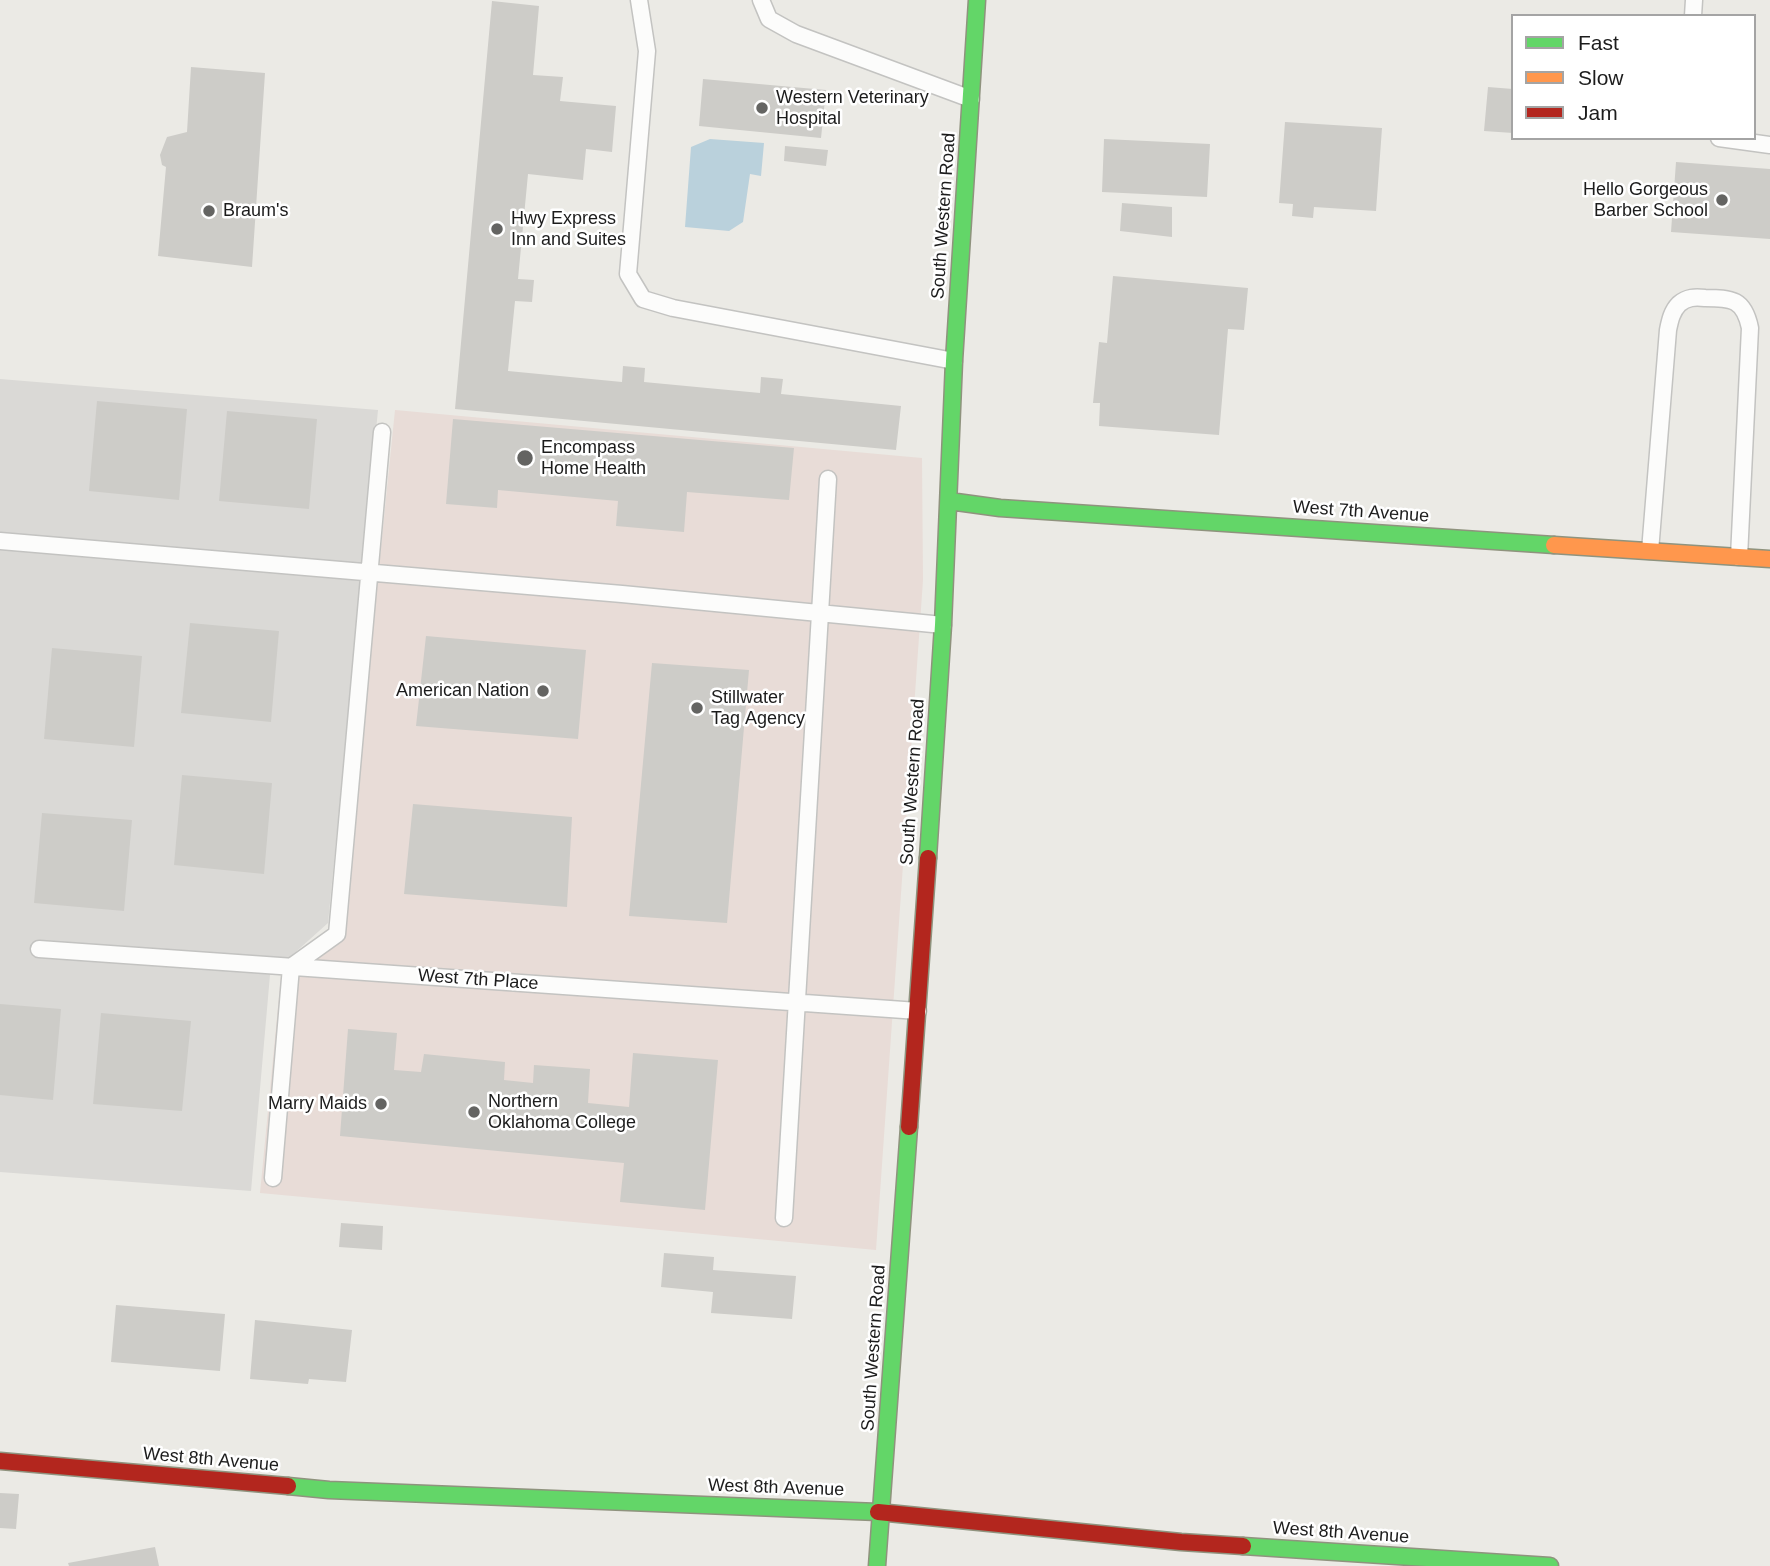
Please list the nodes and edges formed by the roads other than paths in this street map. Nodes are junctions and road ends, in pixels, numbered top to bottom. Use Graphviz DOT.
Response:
graph roads {
  1 [pos="639,0"];
  2 [pos="761,0"];
  3 [pos="977,0"];
  4 [pos="971,99"];
  5 [pos="1734,140"];
  6 [pos="1770,145"];
  7 [pos="954,361"];
  8 [pos="382,432"];
  9 [pos="828,479"];
  10 [pos="949,501"];
  11 [pos="0,541"];
  12 [pos="1650,551"];
  13 [pos="1739,557"];
  14 [pos="1770,559"];
  15 [pos="369,571"];
  16 [pos="821,613"];
  17 [pos="943,625"];
  18 [pos="39,949"];
  19 [pos="291,967"];
  20 [pos="796,1003"];
  21 [pos="918,1011"];
  22 [pos="272,1178"];
  23 [pos="783,1218"];
  24 [pos="0,1461"];
  25 [pos="881,1512"];
  26 [pos="877,1566"];
  27 [pos="1549,1566"];
  1 -- 7 [label="lane"];
  2 -- 4 [label="lane"];
  3 -- 4 [label="street, South Western Road"];
  4 -- 7 [label="street, South Western Road"];
  5 -- 6 [label="lane"];
  7 -- 10 [label="street, South Western Road"];
  8 -- 15 [label="lane"];
  9 -- 16 [label="lane"];
  10 -- 12 [label="street, West 7th Avenue"];
  10 -- 17 [label="street, South Western Road"];
  11 -- 15 [label="lane"];
  12 -- 13 [label="street, West 7th Avenue"];
  12 -- 13 [label="lane"];
  13 -- 14 [label="street, West 7th Avenue"];
  15 -- 16 [label="lane"];
  15 -- 19 [label="lane"];
  16 -- 17 [label="lane"];
  16 -- 20 [label="lane"];
  17 -- 21 [label="street, South Western Road"];
  18 -- 19 [label="lane, West 7th Place"];
  19 -- 20 [label="lane, West 7th Place"];
  19 -- 22 [label="lane"];
  20 -- 21 [label="lane, West 7th Place"];
  20 -- 23 [label="lane"];
  21 -- 25 [label="street, South Western Road"];
  24 -- 25 [label="street, West 8th Avenue"];
  25 -- 26 [label="street, South Western Road"];
  25 -- 27 [label="street, West 8th Avenue"];
}
